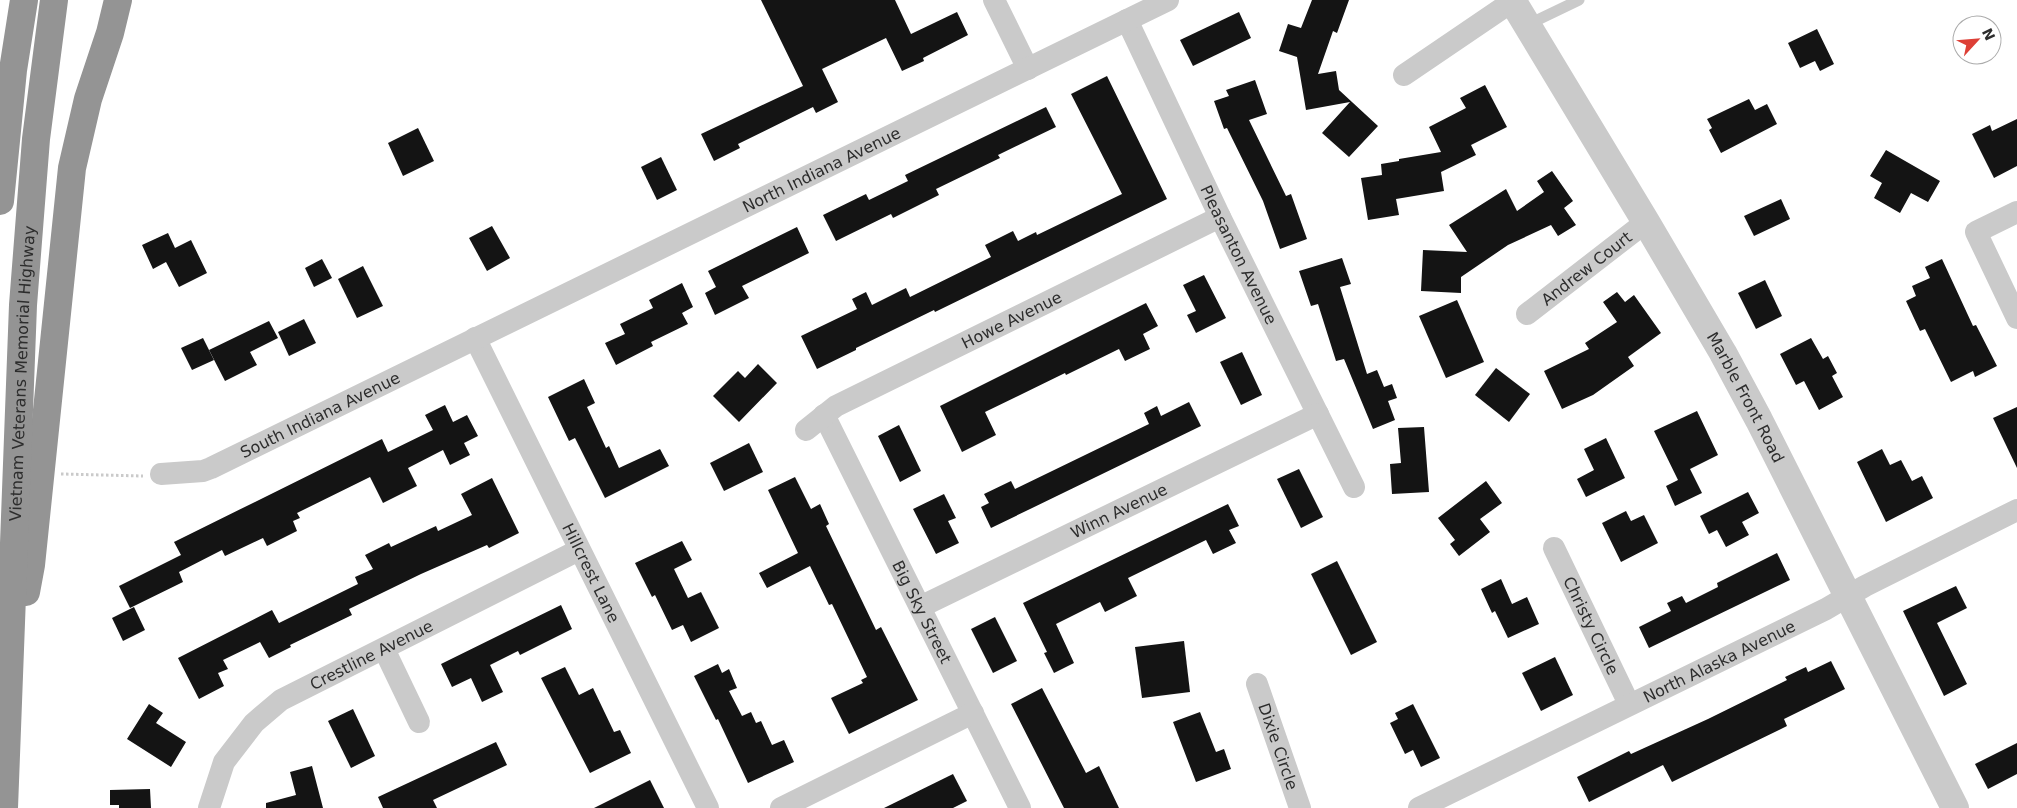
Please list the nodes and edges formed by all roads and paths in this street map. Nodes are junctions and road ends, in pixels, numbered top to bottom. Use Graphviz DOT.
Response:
graph roads {
  1 [pos="24,0"];
  2 [pos="54,0"];
  3 [pos="118,0"];
  4 [pos="994,0"];
  5 [pos="1168,0"];
  6 [pos="1579,0"];
  7 [pos="1513,1"];
  8 [pos="1127,20"];
  9 [pos="1527,25"];
  10 [pos="1028,69"];
  11 [pos="1404,75"];
  12 [pos="0,201"];
  13 [pos="2017,212"];
  14 [pos="1220,217"];
  15 [pos="1646,222"];
  16 [pos="1527,314"];
  17 [pos="2017,318"];
  18 [pos="475,338"];
  19 [pos="1318,414"];
  20 [pos="824,415"];
  21 [pos="806,430"];
  22 [pos="161,474"];
  23 [pos="1354,487"];
  24 [pos="2017,510"];
  25 [pos="1554,548"];
  26 [pos="579,550"];
  27 [pos="1848,596"];
  28 [pos="920,607"];
  29 [pos="384,649"];
  30 [pos="10,677"];
  31 [pos="1257,684"];
  32 [pos="1629,704"];
  33 [pos="973,714"];
  34 [pos="418,722"];
  35 [pos="4,808"];
  36 [pos="209,808"];
  37 [pos="708,808"];
  38 [pos="781,808"];
  39 [pos="1020,808"];
  40 [pos="1300,808"];
  41 [pos="1419,808"];
  42 [pos="1955,808"];
  1 -- 12 [label="highway"];
  2 -- 30 [label="highway, Vietnam Veterans Memorial Highway"];
  3 -- 30 [label="highway"];
  4 -- 10 [label="street"];
  5 -- 8 [label="street, North Indiana Avenue"];
  6 -- 9 [label="lane"];
  7 -- 9 [label="street, Marble Front Road"];
  7 -- 11 [label="street"];
  8 -- 10 [label="street, North Indiana Avenue"];
  8 -- 14 [label="street, Pleasanton Avenue"];
  9 -- 15 [label="street, Marble Front Road"];
  10 -- 18 [label="street, North Indiana Avenue"];
  13 -- 17 [label="street"];
  14 -- 19 [label="street, Pleasanton Avenue"];
  14 -- 20 [label="street, Howe Avenue"];
  15 -- 16 [label="street, Andrew Court"];
  15 -- 27 [label="street, Marble Front Road"];
  18 -- 22 [label="street, South Indiana Avenue"];
  18 -- 26 [label="street, Hillcrest Lane"];
  19 -- 23 [label="street, Pleasanton Avenue"];
  19 -- 28 [label="street, Winn Avenue"];
  20 -- 21 [label="street, Howe Avenue"];
  20 -- 28 [label="street, Big Sky Street"];
  24 -- 27 [label="street, North Alaska Avenue"];
  25 -- 32 [label="street, Christy Circle"];
  26 -- 29 [label="street, Crestline Avenue"];
  26 -- 37 [label="street, Hillcrest Lane"];
  27 -- 32 [label="street, North Alaska Avenue"];
  27 -- 42 [label="street, Marble Front Road"];
  28 -- 33 [label="street, Big Sky Street"];
  29 -- 34 [label="street"];
  29 -- 36 [label="street, Crestline Avenue"];
  30 -- 35 [label="highway, Vietnam Veterans Memorial Highway"];
  31 -- 40 [label="street, Dixie Circle"];
  32 -- 41 [label="street, North Alaska Avenue"];
  33 -- 38 [label="street"];
  33 -- 39 [label="street, Big Sky Street"];
}
